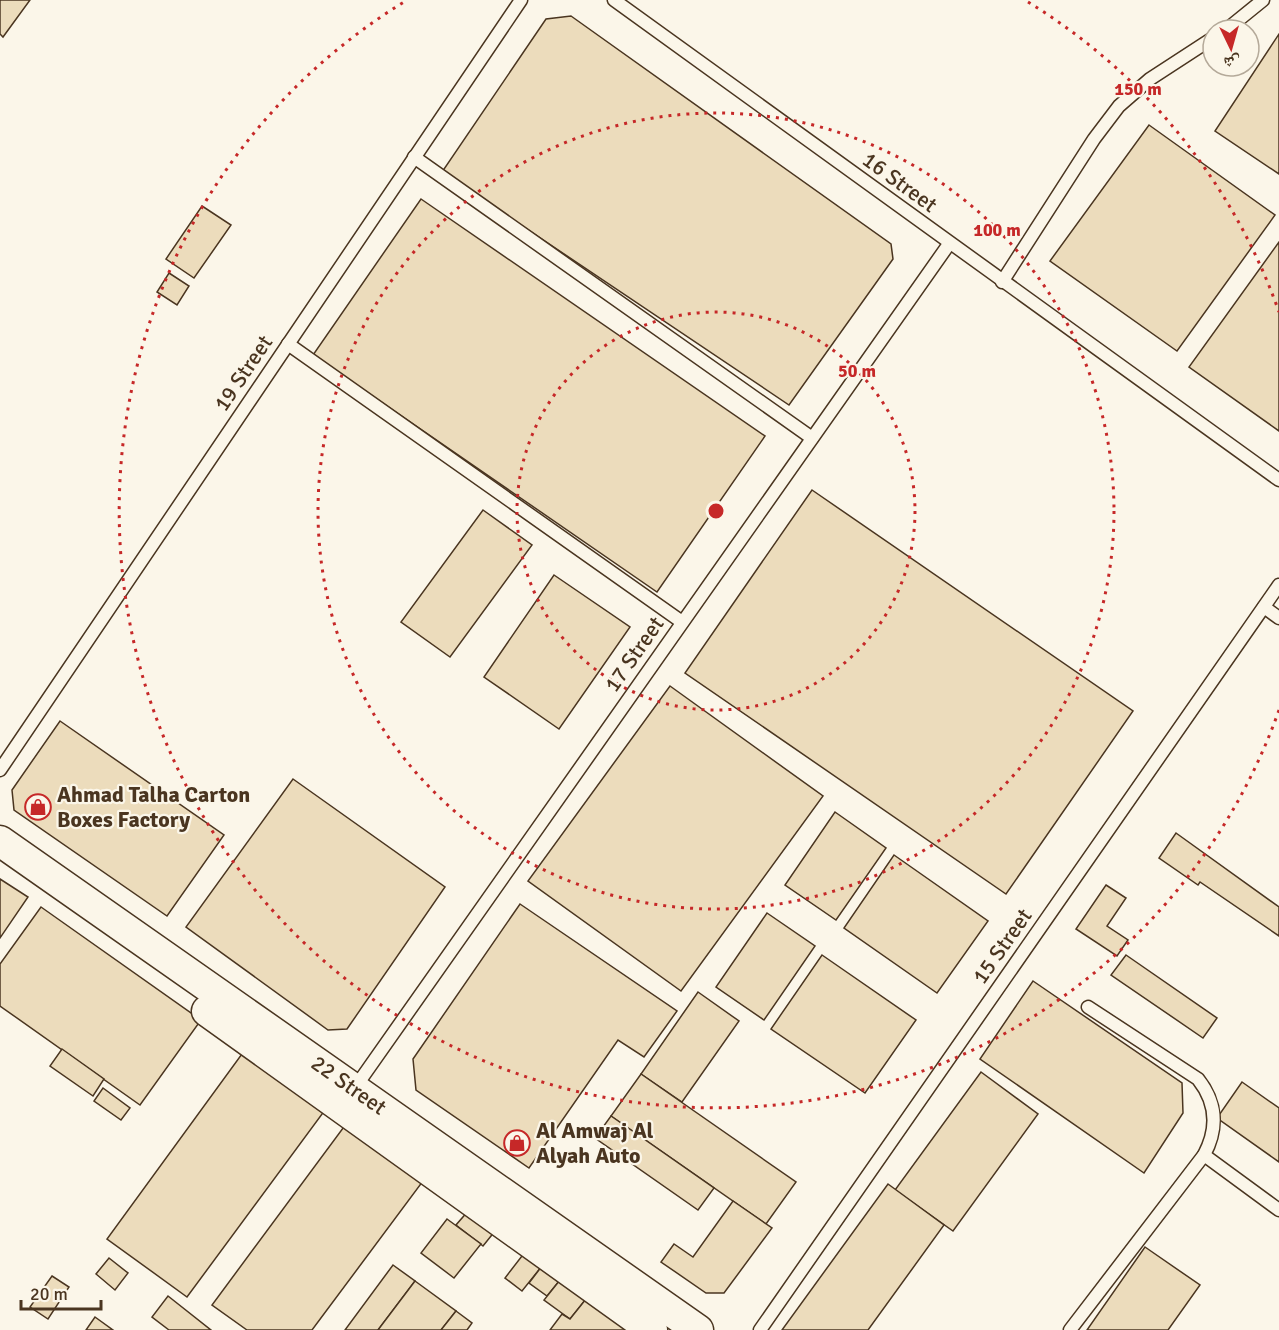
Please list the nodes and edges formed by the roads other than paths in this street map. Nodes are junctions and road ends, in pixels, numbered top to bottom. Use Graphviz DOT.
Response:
graph roads {
  1 [pos="521,0"];
  2 [pos="614,0"];
  3 [pos="1263,0"];
  4 [pos="1241,18"];
  5 [pos="1201,46"];
  6 [pos="414,157"];
  7 [pos="949,244"];
  8 [pos="1002,282"];
  9 [pos="288,344"];
  10 [pos="812,438"];
  11 [pos="1279,480"];
  12 [pos="1279,585"];
  13 [pos="1264,607"];
  14 [pos="1279,618"];
  15 [pos="682,622"];
  16 [pos="0,770"];
  17 [pos="0,841"];
  18 [pos="0,863"];
  19 [pos="1088,1007"];
  20 [pos="354,1089"];
  21 [pos="1203,1155"];
  22 [pos="1279,1210"];
  23 [pos="652,1330"];
  24 [pos="698,1330"];
  25 [pos="760,1330"];
  26 [pos="1070,1330"];
  1 -- 6 [label="lane, 19 Street"];
  2 -- 7 [label="lane, 16 Street"];
  3 -- 4 [label="lane"];
  5 -- 8 [label="lane"];
  6 -- 9 [label="lane, 19 Street"];
  6 -- 10 [label="lane"];
  7 -- 8 [label="lane, 16 Street"];
  7 -- 10 [label="lane, 17 Street"];
  8 -- 11 [label="lane, 16 Street"];
  9 -- 15 [label="lane"];
  9 -- 16 [label="lane, 19 Street"];
  10 -- 15 [label="lane, 17 Street"];
  12 -- 13 [label="lane, 15 Street"];
  13 -- 14 [label="lane"];
  13 -- 25 [label="lane, 15 Street"];
  15 -- 20 [label="lane, 17 Street"];
  17 -- 20 [label="street, 22 Street"];
  18 -- 23 [label="street, 22 Street"];
  19 -- 21 [label="lane"];
  20 -- 24 [label="street, 22 Street"];
  21 -- 22 [label="lane"];
  21 -- 26 [label="lane"];
}
